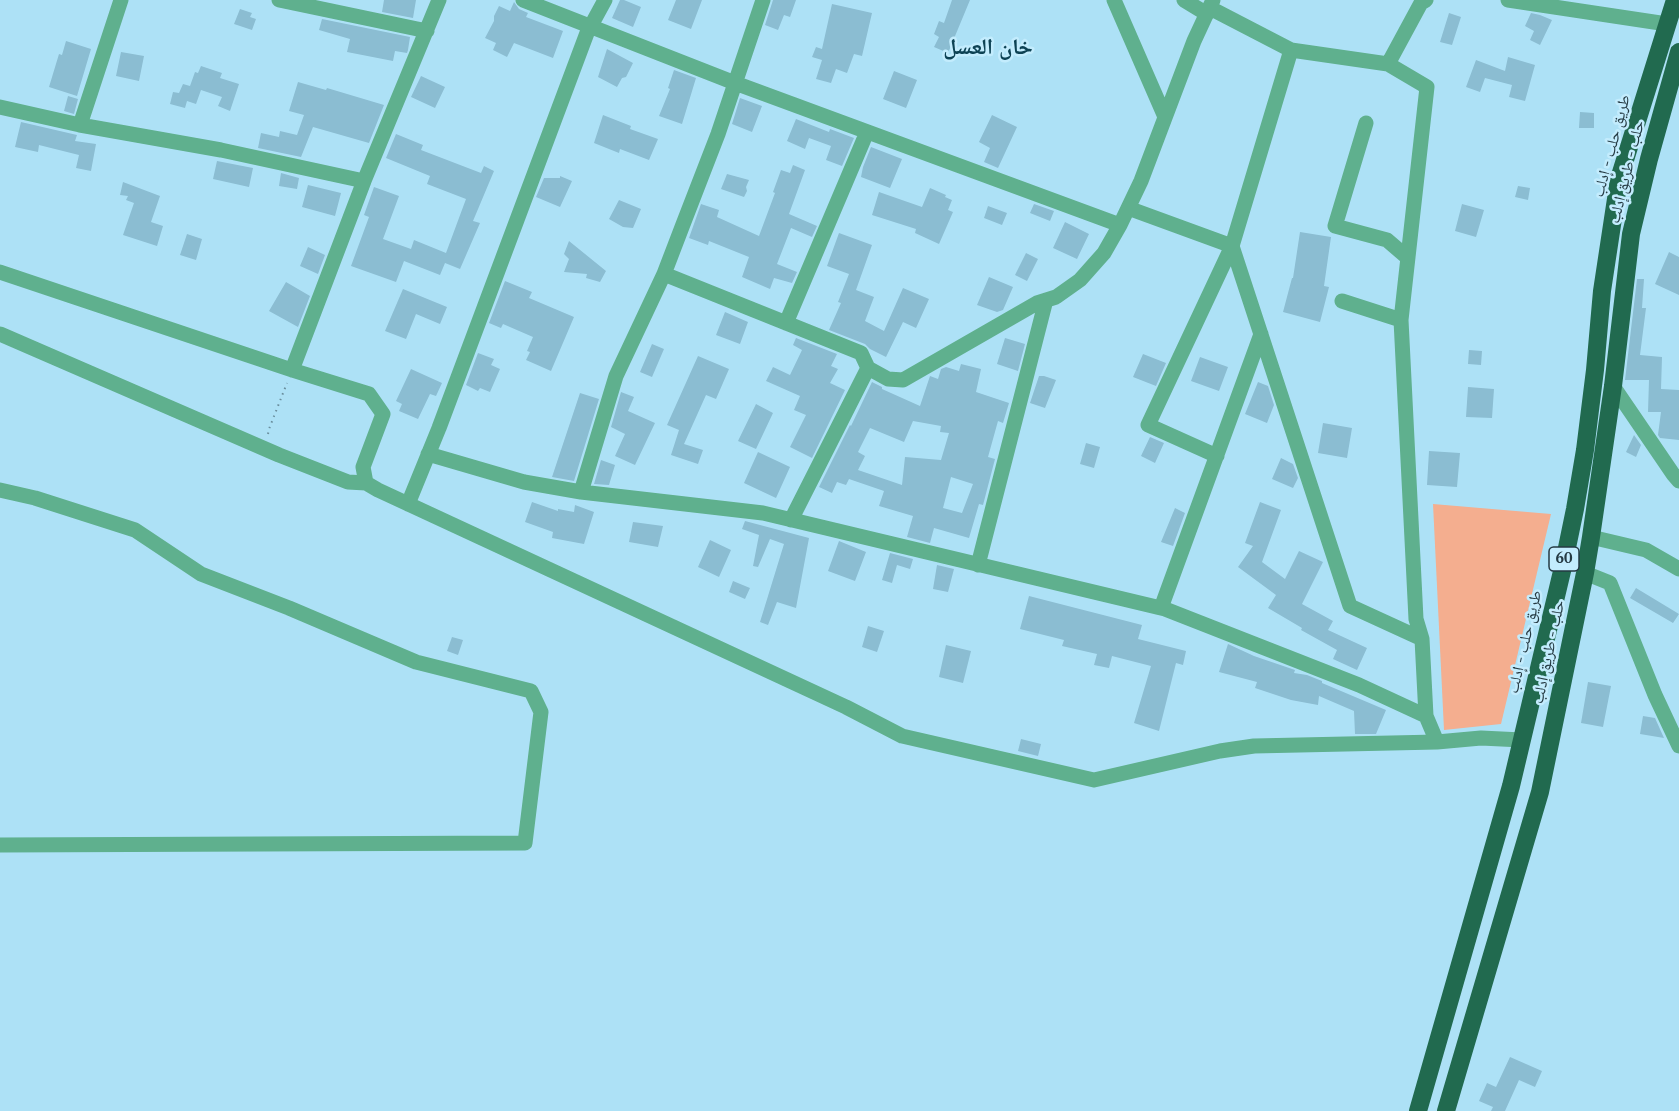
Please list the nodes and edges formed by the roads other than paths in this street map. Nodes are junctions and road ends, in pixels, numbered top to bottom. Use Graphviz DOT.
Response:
graph roads {
  1 [pos="121,0"];
  2 [pos="279,0"];
  3 [pos="439,0"];
  4 [pos="523,0"];
  5 [pos="605,0"];
  6 [pos="763,0"];
  7 [pos="1113,0"];
  8 [pos="1184,0"];
  9 [pos="1426,0"];
  10 [pos="1508,0"];
  11 [pos="1675,0"];
  12 [pos="1210,7"];
  13 [pos="1667,24"];
  14 [pos="590,27"];
  15 [pos="427,31"];
  16 [pos="1291,50"];
  17 [pos="1679,52"];
  18 [pos="1388,64"];
  19 [pos="735,83"];
  20 [pos="0,106"];
  21 [pos="1165,117"];
  22 [pos="1366,123"];
  23 [pos="80,125"];
  24 [pos="867,132"];
  25 [pos="364,181"];
  26 [pos="1128,208"];
  27 [pos="1120,225"];
  28 [pos="1232,246"];
  29 [pos="1408,258"];
  30 [pos="0,272"];
  31 [pos="664,274"];
  32 [pos="1046,300"];
  33 [pos="1342,301"];
  34 [pos="1401,320"];
  35 [pos="786,323"];
  36 [pos="0,334"];
  37 [pos="1261,334"];
  38 [pos="868,368"];
  39 [pos="292,370"];
  40 [pos="1613,386"];
  41 [pos="428,454"];
  42 [pos="1217,456"];
  43 [pos="1679,481"];
  44 [pos="366,483"];
  45 [pos="0,490"];
  46 [pos="581,492"];
  47 [pos="408,504"];
  48 [pos="791,520"];
  49 [pos="1591,537"];
  50 [pos="978,565"];
  51 [pos="1679,568"];
  52 [pos="1586,573"];
  53 [pos="1161,608"];
  54 [pos="1422,639"];
  55 [pos="1426,716"];
  56 [pos="1522,740"];
  57 [pos="1437,742"];
  58 [pos="1679,746"];
  59 [pos="1496,838"];
  60 [pos="0,845"];
  61 [pos="1484,983"];
  62 [pos="1418,1111"];
  63 [pos="1446,1111"];
  1 -- 23 [label="street"];
  2 -- 15 [label="street"];
  3 -- 15 [label="street"];
  4 -- 14 [label="street"];
  5 -- 14 [label="street"];
  6 -- 19 [label="street"];
  7 -- 21 [label="street"];
  8 -- 12 [label="street"];
  9 -- 18 [label="street"];
  10 -- 13 [label="street"];
  11 -- 13 [label="highway, طريق حلب - إدلب / 60"];
  12 -- 16 [label="street"];
  12 -- 21 [label="street"];
  13 -- 56 [label="highway, طريق حلب - إدلب / 60"];
  14 -- 19 [label="street"];
  14 -- 41 [label="street"];
  15 -- 25 [label="street"];
  16 -- 18 [label="street"];
  16 -- 28 [label="street"];
  17 -- 40 [label="highway, حلب - طريق إدلب / 60"];
  18 -- 29 [label="street"];
  19 -- 24 [label="street"];
  19 -- 31 [label="street"];
  20 -- 23 [label="street"];
  21 -- 26 [label="street"];
  22 -- 29 [label="street"];
  23 -- 25 [label="street"];
  24 -- 27 [label="street"];
  24 -- 35 [label="street"];
  25 -- 39 [label="street"];
  26 -- 27 [label="street"];
  26 -- 28 [label="street"];
  27 -- 32 [label="street"];
  28 -- 37 [label="street"];
  28 -- 42 [label="street"];
  29 -- 34 [label="street"];
  30 -- 39 [label="street"];
  31 -- 35 [label="street"];
  31 -- 46 [label="street"];
  32 -- 38 [label="street"];
  32 -- 50 [label="street"];
  33 -- 34 [label="street"];
  34 -- 54 [label="street"];
  35 -- 38 [label="street"];
  36 -- 44 [label="street"];
  37 -- 42 [label="street"];
  37 -- 54 [label="street"];
  38 -- 48 [label="street"];
  39 -- 44 [label="street"];
  40 -- 43 [label="street"];
  40 -- 49 [label="highway, حلب - طريق إدلب / 60"];
  41 -- 46 [label="street"];
  41 -- 47 [label="street"];
  42 -- 53 [label="street"];
  44 -- 47 [label="street"];
  45 -- 60 [label="street"];
  46 -- 48 [label="street"];
  47 -- 57 [label="street"];
  48 -- 50 [label="street"];
  49 -- 51 [label="street"];
  49 -- 52 [label="highway, حلب - طريق إدلب / 60"];
  50 -- 53 [label="street"];
  52 -- 58 [label="street"];
  52 -- 61 [label="highway, حلب - طريق إدلب / 60"];
  53 -- 55 [label="street"];
  54 -- 55 [label="street"];
  55 -- 57 [label="street"];
  56 -- 57 [label="street"];
  56 -- 59 [label="highway, طريق حلب - إدلب / 60"];
  59 -- 61 [label="highway"];
  59 -- 62 [label="highway, طريق حلب - إدلب / 60"];
  61 -- 63 [label="highway, حلب - طريق إدلب / 60"];
}
